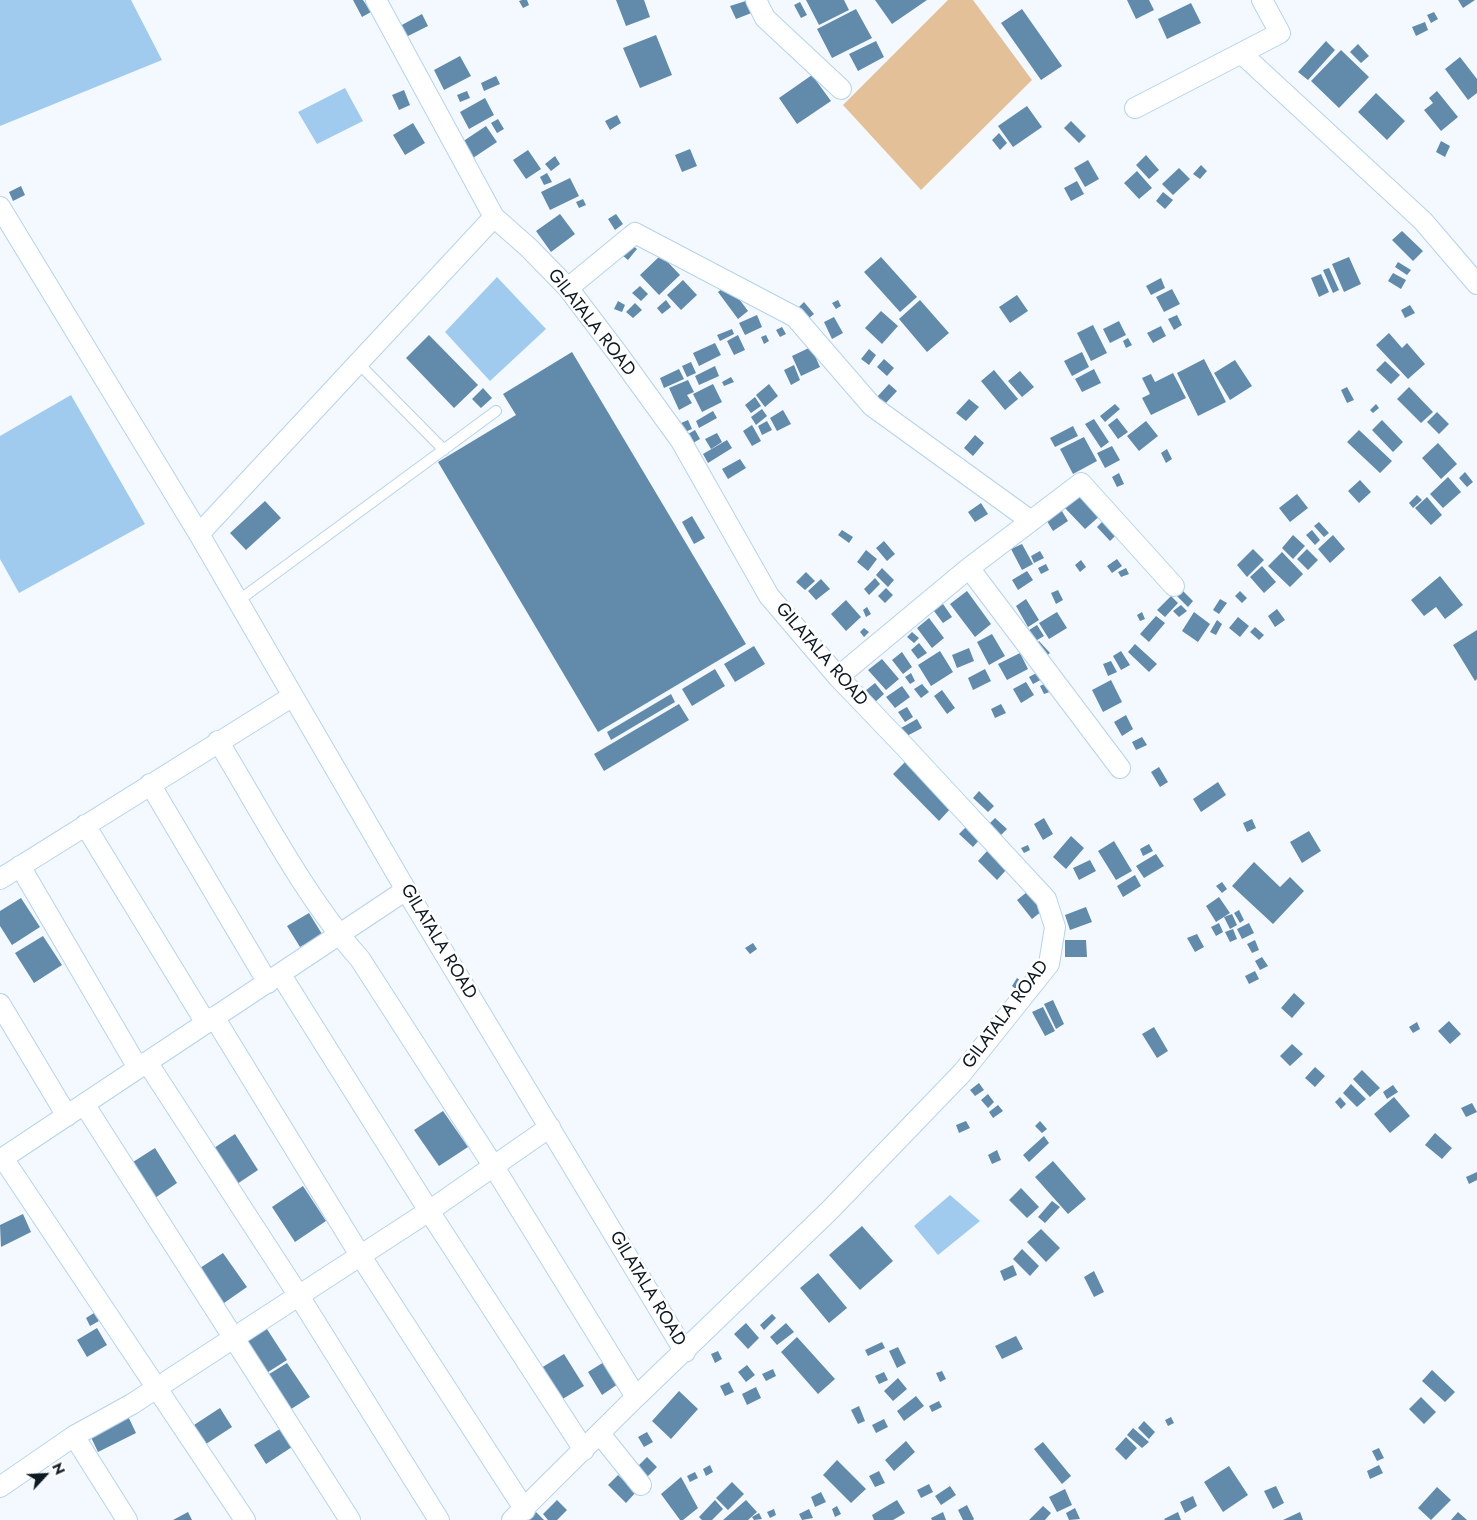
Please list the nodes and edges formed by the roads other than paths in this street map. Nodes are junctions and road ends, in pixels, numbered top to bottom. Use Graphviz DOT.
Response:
graph roads {
  1 [pos="376,0"];
  2 [pos="756,0"];
  3 [pos="1262,0"];
  4 [pos="1241,53"];
  5 [pos="841,89"];
  6 [pos="1135,108"];
  7 [pos="0,207"];
  8 [pos="494,217"];
  9 [pos="1477,284"];
  10 [pos="568,288"];
  11 [pos="358,363"];
  12 [pos="496,411"];
  13 [pos="444,450"];
  14 [pos="1031,521"];
  15 [pos="199,534"];
  16 [pos="969,568"];
  17 [pos="1174,586"];
  18 [pos="238,601"];
  19 [pos="838,677"];
  20 [pos="292,696"];
  21 [pos="218,741"];
  22 [pos="1120,768"];
  23 [pos="150,784"];
  24 [pos="85,825"];
  25 [pos="20,866"];
  26 [pos="0,879"];
  27 [pos="406,890"];
  28 [pos="338,935"];
  29 [pos="274,979"];
  30 [pos="0,1004"];
  31 [pos="210,1020"];
  32 [pos="143,1065"];
  33 [pos="84,1104"];
  34 [pos="66,1116"];
  35 [pos="550,1127"];
  36 [pos="2,1159"];
  37 [pos="494,1167"];
  38 [pos="429,1211"];
  39 [pos="360,1255"];
  40 [pos="299,1296"];
  41 [pos="235,1337"];
  42 [pos="685,1352"];
  43 [pos="156,1388"];
  44 [pos="636,1397"];
  45 [pos="600,1434"];
  46 [pos="74,1436"];
  47 [pos="584,1450"];
  48 [pos="641,1485"];
  49 [pos="0,1488"];
  50 [pos="518,1515"];
  51 [pos="127,1520"];
  52 [pos="245,1520"];
  53 [pos="350,1520"];
  54 [pos="439,1520"];
  1 -- 8 [label="street, GILATALA ROAD"];
  2 -- 5 [label="street"];
  3 -- 4 [label="street"];
  4 -- 6 [label="street"];
  4 -- 9 [label="street"];
  7 -- 15 [label="street, GILATALA ROAD"];
  8 -- 10 [label="street, GILATALA ROAD"];
  8 -- 11 [label="street"];
  10 -- 14 [label="street"];
  10 -- 19 [label="street, GILATALA ROAD"];
  11 -- 13 [label="lane"];
  11 -- 15 [label="street"];
  12 -- 13 [label="lane"];
  13 -- 18 [label="lane"];
  14 -- 16 [label="street"];
  14 -- 17 [label="street"];
  15 -- 18 [label="street, GILATALA ROAD"];
  16 -- 19 [label="street"];
  16 -- 22 [label="street"];
  18 -- 20 [label="street, GILATALA ROAD"];
  19 -- 42 [label="street, GILATALA ROAD"];
  20 -- 21 [label="street"];
  20 -- 27 [label="street, GILATALA ROAD"];
  21 -- 23 [label="street"];
  21 -- 28 [label="street"];
  23 -- 24 [label="street"];
  23 -- 29 [label="street"];
  24 -- 25 [label="street"];
  24 -- 31 [label="street"];
  25 -- 26 [label="street"];
  25 -- 32 [label="street"];
  27 -- 28 [label="street"];
  27 -- 35 [label="street, GILATALA ROAD"];
  28 -- 29 [label="street"];
  28 -- 37 [label="street"];
  29 -- 31 [label="street"];
  29 -- 38 [label="street"];
  30 -- 34 [label="street"];
  31 -- 32 [label="street"];
  31 -- 39 [label="street"];
  32 -- 33 [label="street"];
  32 -- 40 [label="street"];
  33 -- 34 [label="street"];
  33 -- 41 [label="street"];
  34 -- 36 [label="street"];
  35 -- 37 [label="street"];
  35 -- 42 [label="street, GILATALA ROAD"];
  36 -- 43 [label="street"];
  37 -- 38 [label="street"];
  37 -- 44 [label="street"];
  38 -- 39 [label="street"];
  38 -- 47 [label="street"];
  39 -- 40 [label="street"];
  39 -- 50 [label="street"];
  40 -- 41 [label="street"];
  40 -- 54 [label="street"];
  41 -- 43 [label="street"];
  41 -- 53 [label="street"];
  42 -- 44 [label="street"];
  43 -- 46 [label="street"];
  43 -- 52 [label="street"];
  44 -- 45 [label="street"];
  45 -- 47 [label="street"];
  45 -- 48 [label="street"];
  46 -- 49 [label="street"];
  46 -- 51 [label="street"];
  47 -- 50 [label="street"];
}
